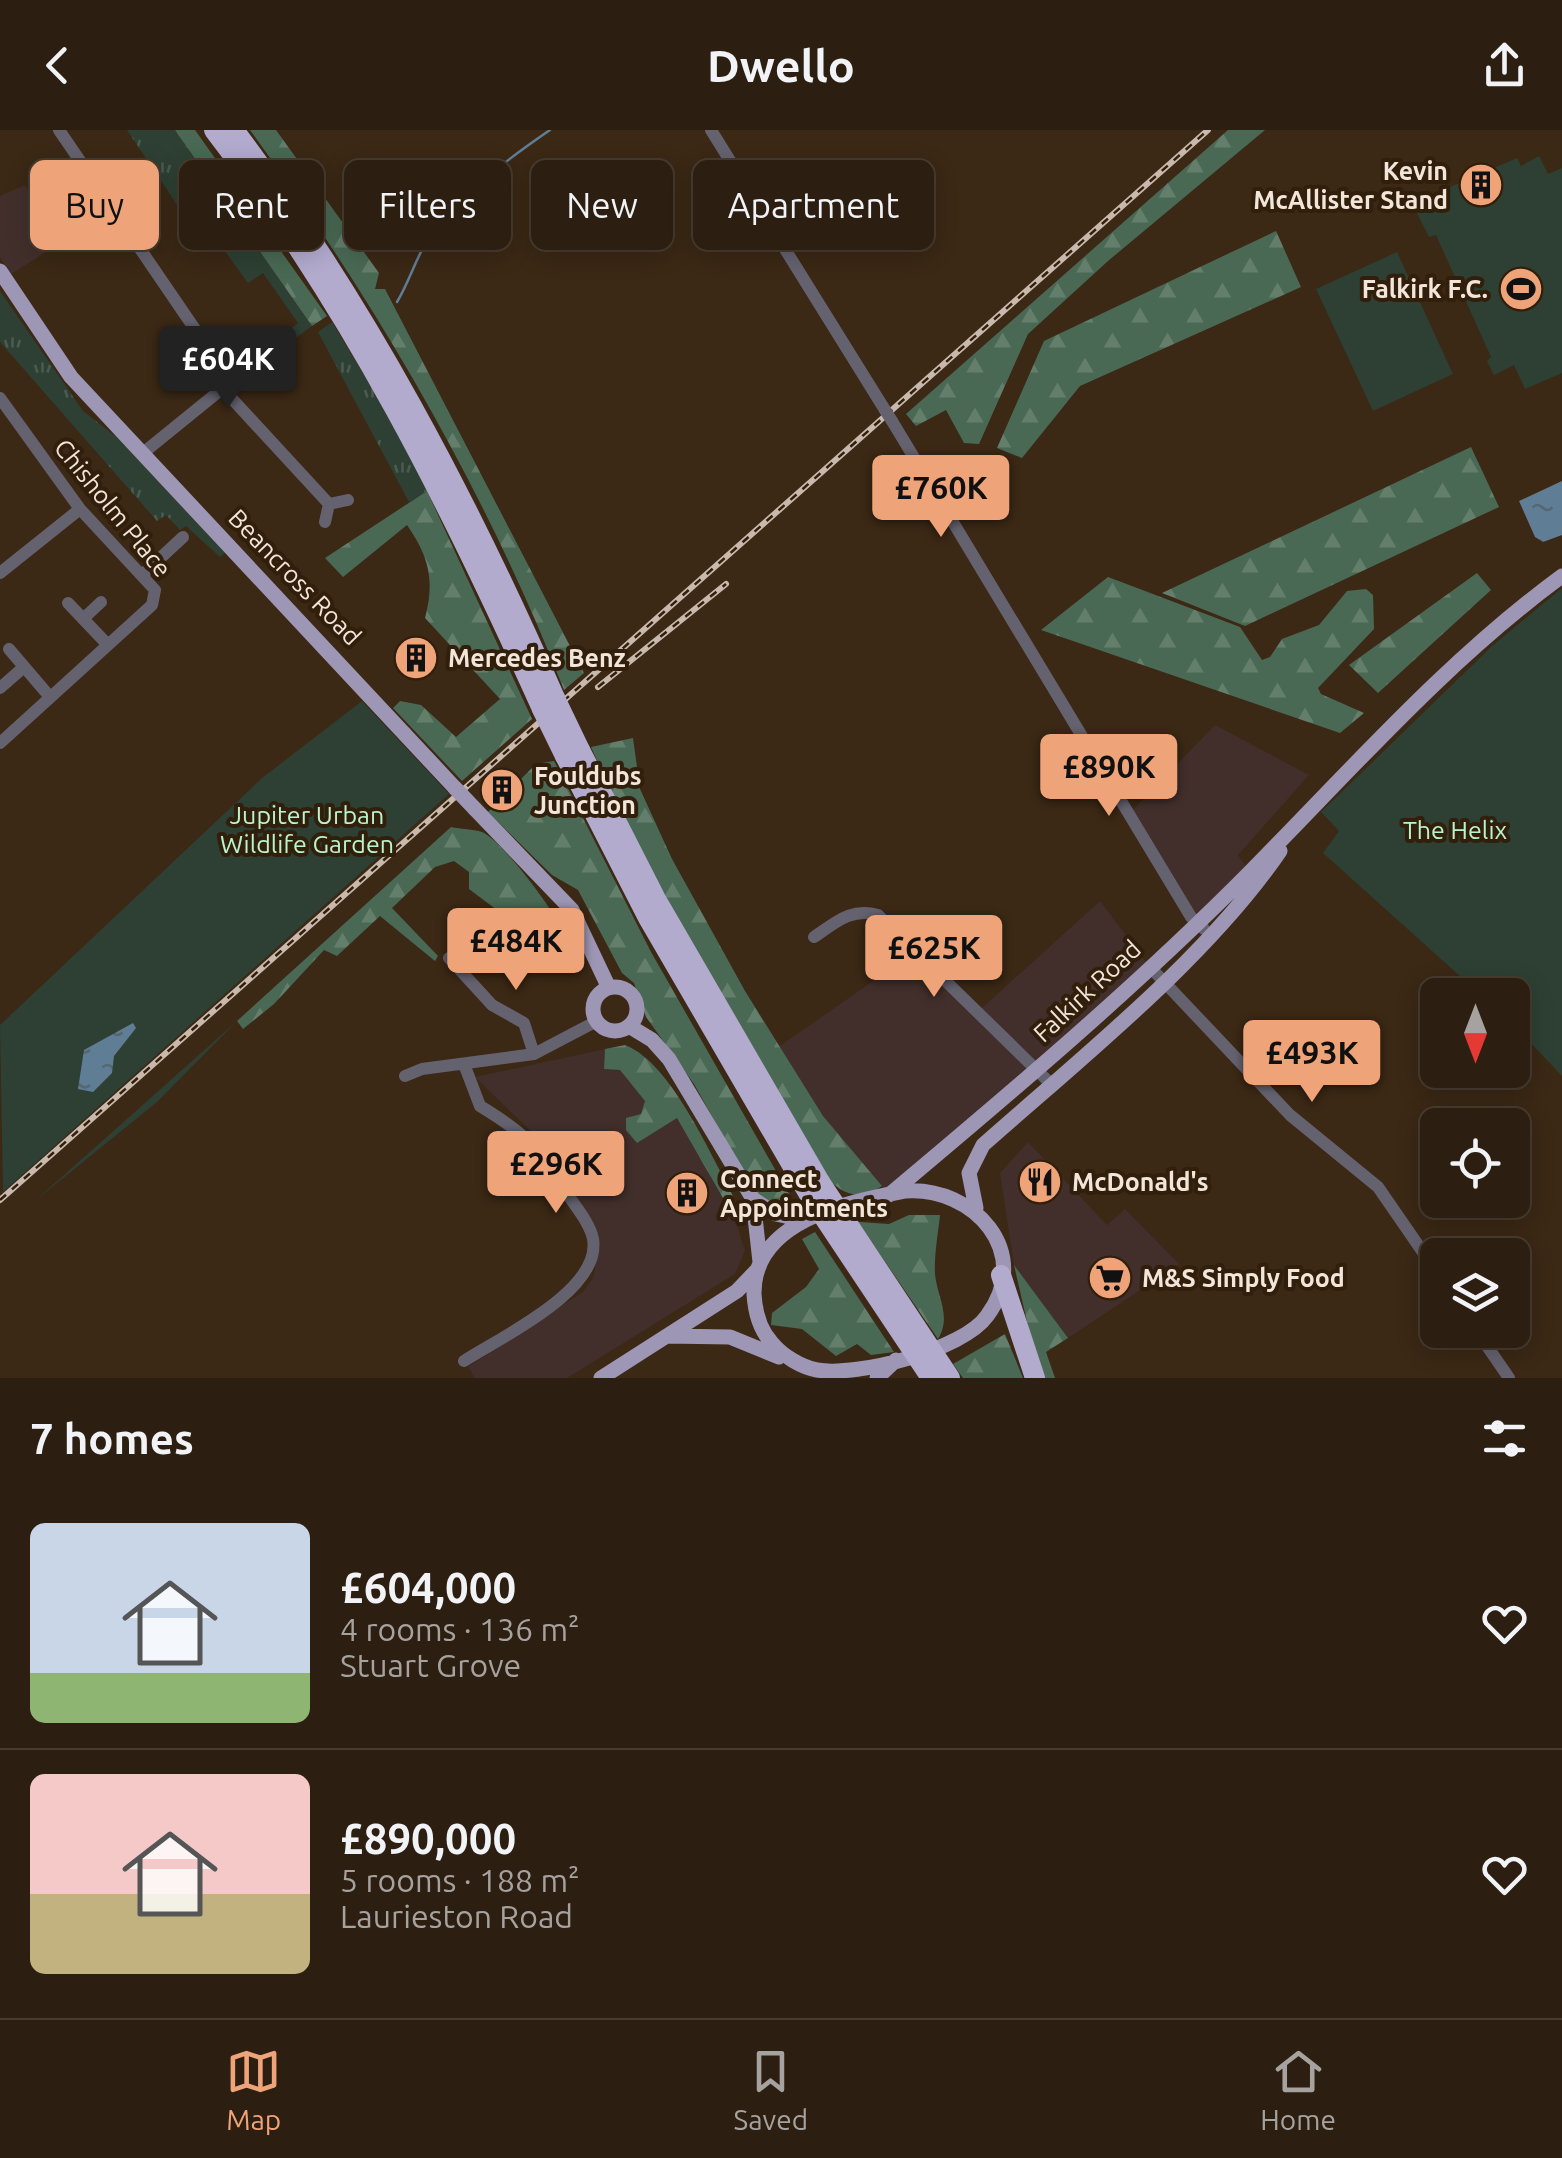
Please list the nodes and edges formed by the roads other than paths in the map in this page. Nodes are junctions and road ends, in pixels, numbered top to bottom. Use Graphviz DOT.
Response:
graph roads {
  1 [pos="60,130"];
  2 [pos="214,130"];
  3 [pos="234,130"];
  4 [pos="711,130"];
  5 [pos="0,271"];
  6 [pos="0,280"];
  7 [pos="14,296"];
  8 [pos="287,336"];
  9 [pos="227,385"];
  10 [pos="0,398"];
  11 [pos="142,454"];
  12 [pos="348,500"];
  13 [pos="329,504"];
  14 [pos="80,509"];
  15 [pos="324,522"];
  16 [pos="174,539"];
  17 [pos="0,574"];
  18 [pos="142,576"];
  19 [pos="1562,576"];
  20 [pos="101,602"];
  21 [pos="68,603"];
  22 [pos="83,619"];
  23 [pos="107,644"];
  24 [pos="9,650"];
  25 [pos="24,667"];
  26 [pos="0,688"];
  27 [pos="50,697"];
  28 [pos="549,703"];
  29 [pos="0,742"];
  30 [pos="1203,928"];
  31 [pos="814,937"];
  32 [pos="450,958"];
  33 [pos="1150,967"];
  34 [pos="1165,979"];
  35 [pos="609,988"];
  36 [pos="597,1022"];
  37 [pos="629,1026"];
  38 [pos="534,1054"];
  39 [pos="464,1064"];
  40 [pos="1038,1071"];
  41 [pos="406,1076"];
  42 [pos="1050,1083"];
  43 [pos="816,1190"];
  44 [pos="889,1195"];
  45 [pos="753,1198"];
  46 [pos="978,1212"];
  47 [pos="804,1220"];
  48 [pos="1420,1248"];
  49 [pos="759,1268"];
  50 [pos="1001,1274"];
  51 [pos="664,1336"];
  52 [pos="1488,1348"];
  53 [pos="899,1358"];
  54 [pos="464,1362"];
  55 [pos="807,1368"];
  56 [pos="601,1378"];
  57 [pos="829,1378"];
  58 [pos="876,1378"];
  59 [pos="931,1378"];
  60 [pos="950,1378"];
  61 [pos="1035,1378"];
  62 [pos="1509,1378"];
  1 -- 9 [label="street"];
  2 -- 28 [label="highway"];
  3 -- 28 [label="highway"];
  4 -- 30 [label="street"];
  5 -- 7 [label="main road, Beancross Road"];
  6 -- 7 [label="main road, Beancross Road"];
  7 -- 11 [label="main road, Beancross Road"];
  8 -- 9 [label="street"];
  9 -- 11 [label="street"];
  9 -- 13 [label="street"];
  10 -- 14 [label="street, Chisholm Place"];
  11 -- 35 [label="main road, Beancross Road, bridge"];
  12 -- 13 [label="street"];
  13 -- 15 [label="street"];
  14 -- 17 [label="street"];
  14 -- 18 [label="street, Chisholm Place"];
  16 -- 18 [label="street"];
  18 -- 23 [label="street, Chisholm Place"];
  19 -- 30 [label="main road, Falkirk Road"];
  20 -- 22 [label="street"];
  21 -- 22 [label="street"];
  22 -- 23 [label="street"];
  23 -- 27 [label="street"];
  24 -- 25 [label="street"];
  25 -- 26 [label="street"];
  25 -- 27 [label="street"];
  27 -- 29 [label="street"];
  28 -- 43 [label="highway, bridge"];
  30 -- 33 [label="main road, Falkirk Road"];
  30 -- 34 [label="main road, Falkirk Road"];
  31 -- 40 [label="street"];
  32 -- 38 [label="street"];
  33 -- 34 [label="street"];
  33 -- 40 [label="main road, Falkirk Road"];
  34 -- 42 [label="main road, Falkirk Road"];
  34 -- 48 [label="street"];
  35 -- 36 [label="main road"];
  35 -- 37 [label="main road"];
  36 -- 37 [label="main road"];
  36 -- 38 [label="street"];
  37 -- 45 [label="main road"];
  38 -- 39 [label="street"];
  39 -- 41 [label="street"];
  39 -- 54 [label="street"];
  40 -- 42 [label="street"];
  40 -- 44 [label="main road, Falkirk Road"];
  42 -- 46 [label="main road, Falkirk Road"];
  43 -- 59 [label="highway, bridge"];
  43 -- 60 [label="highway, bridge"];
  44 -- 46 [label="main road"];
  44 -- 47 [label="main road"];
  45 -- 47 [label="main road"];
  45 -- 49 [label="main road"];
  46 -- 50 [label="main road"];
  47 -- 49 [label="main road"];
  49 -- 51 [label="main road"];
  49 -- 55 [label="main road"];
  50 -- 53 [label="main road"];
  50 -- 61 [label="highway"];
  51 -- 55 [label="main road"];
  51 -- 56 [label="main road"];
  52 -- 62 [label="street"];
  53 -- 55 [label="main road"];
  53 -- 58 [label="main road"];
  55 -- 57 [label="main road"];
}
